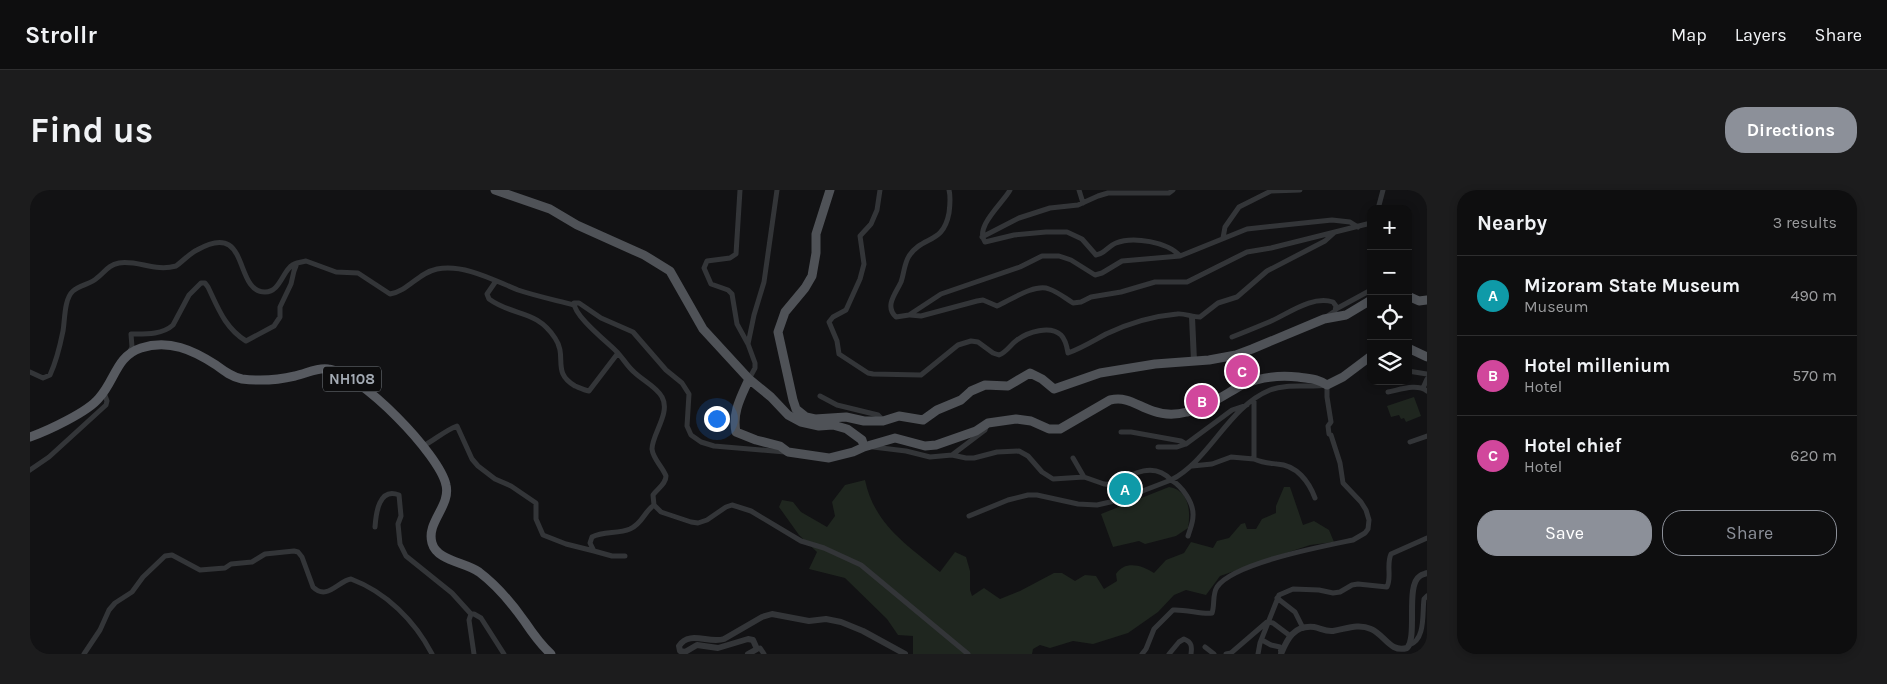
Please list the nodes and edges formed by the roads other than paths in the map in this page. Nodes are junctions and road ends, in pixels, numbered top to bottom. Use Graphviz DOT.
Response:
graph roads {
  1 [pos="495,190"];
  2 [pos="740,190"];
  3 [pos="777,190"];
  4 [pos="830,190"];
  5 [pos="880,190"];
  6 [pos="950,190"];
  7 [pos="1010,190"];
  8 [pos="1079,190"];
  9 [pos="1173,190"];
  10 [pos="1300,190"];
  11 [pos="1383,190"];
  12 [pos="1083,203"];
  13 [pos="1379,205"];
  14 [pos="1367,224"];
  15 [pos="1358,227"];
  16 [pos="1335,232"];
  17 [pos="982,237"];
  18 [pos="1222,238"];
  19 [pos="1180,256"];
  20 [pos="297,263"];
  21 [pos="496,281"];
  22 [pos="1367,292"];
  23 [pos="1412,298"];
  24 [pos="1427,300"];
  25 [pos="1367,302"];
  26 [pos="574,305"];
  27 [pos="1336,308"];
  28 [pos="909,315"];
  29 [pos="1192,317"];
  30 [pos="1324,319"];
  31 [pos="1232,337"];
  32 [pos="748,344"];
  33 [pos="1412,350"];
  34 [pos="618,353"];
  35 [pos="127,355"];
  36 [pos="1427,357"];
  37 [pos="1367,359"];
  38 [pos="1194,361"];
  39 [pos="1412,371"];
  40 [pos="30,372"];
  41 [pos="1427,374"];
  42 [pos="749,379"];
  43 [pos="1427,379"];
  44 [pos="1327,385"];
  45 [pos="1425,390"];
  46 [pos="104,392"];
  47 [pos="1388,392"];
  48 [pos="820,396"];
  49 [pos="1254,399"];
  50 [pos="1249,404"];
  51 [pos="883,421"];
  52 [pos="985,425"];
  53 [pos="1121,432"];
  54 [pos="1427,436"];
  55 [pos="30,437"];
  56 [pos="1410,442"];
  57 [pos="1186,444"];
  58 [pos="423,446"];
  59 [pos="866,446"];
  60 [pos="1158,447"];
  61 [pos="788,452"];
  62 [pos="952,455"];
  63 [pos="1073,458"];
  64 [pos="1254,459"];
  65 [pos="1192,466"];
  66 [pos="30,470"];
  67 [pos="1084,477"];
  68 [pos="1171,480"];
  69 [pos="1315,498"];
  70 [pos="654,505"];
  71 [pos="969,516"];
  72 [pos="375,527"];
  73 [pos="1188,536"];
  74 [pos="1427,538"];
  75 [pos="594,551"];
  76 [pos="625,556"];
  77 [pos="1427,573"];
  78 [pos="1427,596"];
  79 [pos="1277,598"];
  80 [pos="471,614"];
  81 [pos="1270,621"];
  82 [pos="1303,628"];
  83 [pos="1289,636"];
  84 [pos="1262,640"];
  85 [pos="1410,645"];
  86 [pos="1205,647"];
  87 [pos="757,648"];
  88 [pos="1281,653"];
  89 [pos="84,654"];
  90 [pos="432,654"];
  91 [pos="474,654"];
  92 [pos="504,654"];
  93 [pos="551,654"];
  94 [pos="748,654"];
  95 [pos="764,654"];
  96 [pos="905,654"];
  97 [pos="968,654"];
  98 [pos="1142,654"];
  99 [pos="1169,654"];
  100 [pos="1191,654"];
  101 [pos="1214,654"];
  102 [pos="1226,654"];
  103 [pos="1258,654"];
  1 -- 42 [label="main road"];
  2 -- 32 [label="street"];
  3 -- 32 [label="street"];
  4 -- 51 [label="main road"];
  5 -- 29 [label="street"];
  6 -- 28 [label="street"];
  7 -- 17 [label="street"];
  8 -- 12 [label="street"];
  9 -- 12 [label="street"];
  10 -- 18 [label="street"];
  11 -- 13 [label="street"];
  12 -- 17 [label="street"];
  14 -- 15 [label="street"];
  15 -- 16 [label="street"];
  15 -- 18 [label="street"];
  16 -- 28 [label="street"];
  16 -- 29 [label="street"];
  17 -- 19 [label="street"];
  18 -- 19 [label="street"];
  19 -- 28 [label="street"];
  20 -- 21 [label="street"];
  20 -- 35 [label="street"];
  20 -- 40 [label="street"];
  21 -- 26 [label="street"];
  21 -- 34 [label="street"];
  22 -- 27 [label="street"];
  23 -- 24 [label="main road"];
  25 -- 30 [label="main road"];
  26 -- 34 [label="street"];
  26 -- 61 [label="street"];
  27 -- 30 [label="street"];
  27 -- 31 [label="street"];
  29 -- 38 [label="street"];
  30 -- 38 [label="main road"];
  32 -- 42 [label="street"];
  33 -- 36 [label="main road"];
  34 -- 70 [label="street"];
  35 -- 46 [label="highway"];
  35 -- 58 [label="highway, NH108"];
  37 -- 44 [label="main road"];
  38 -- 51 [label="main road"];
  39 -- 41 [label="street"];
  42 -- 59 [label="main road"];
  42 -- 61 [label="main road"];
  43 -- 45 [label="street"];
  44 -- 49 [label="street"];
  44 -- 52 [label="main road"];
  44 -- 98 [label="street"];
  45 -- 47 [label="street"];
  46 -- 55 [label="highway"];
  46 -- 66 [label="street"];
  48 -- 51 [label="street"];
  49 -- 50 [label="street"];
  49 -- 64 [label="street"];
  50 -- 57 [label="street"];
  50 -- 65 [label="street"];
  52 -- 59 [label="main road"];
  52 -- 62 [label="street"];
  53 -- 57 [label="street"];
  54 -- 56 [label="street"];
  57 -- 60 [label="street"];
  58 -- 75 [label="street"];
  58 -- 93 [label="highway, NH108"];
  59 -- 61 [label="main road"];
  59 -- 62 [label="street"];
  62 -- 67 [label="street"];
  63 -- 67 [label="street"];
  64 -- 65 [label="street"];
  64 -- 69 [label="street"];
  65 -- 68 [label="street"];
  67 -- 68 [label="street"];
  68 -- 71 [label="street"];
  68 -- 73 [label="street"];
  70 -- 75 [label="street"];
  70 -- 97 [label="street"];
  72 -- 80 [label="street"];
  74 -- 79 [label="street"];
  75 -- 76 [label="street"];
  77 -- 85 [label="street"];
  78 -- 85 [label="street"];
  79 -- 81 [label="street"];
  79 -- 82 [label="street"];
  80 -- 91 [label="street"];
  80 -- 92 [label="street"];
  81 -- 83 [label="street"];
  81 -- 84 [label="street"];
  81 -- 102 [label="street"];
  82 -- 83 [label="street"];
  82 -- 85 [label="street"];
  83 -- 88 [label="street"];
  84 -- 88 [label="street"];
  84 -- 103 [label="street"];
  86 -- 101 [label="street"];
  87 -- 94 [label="street"];
  87 -- 95 [label="street"];
  87 -- 96 [label="street"];
  89 -- 90 [label="street"];
  99 -- 100 [label="street"];
}
